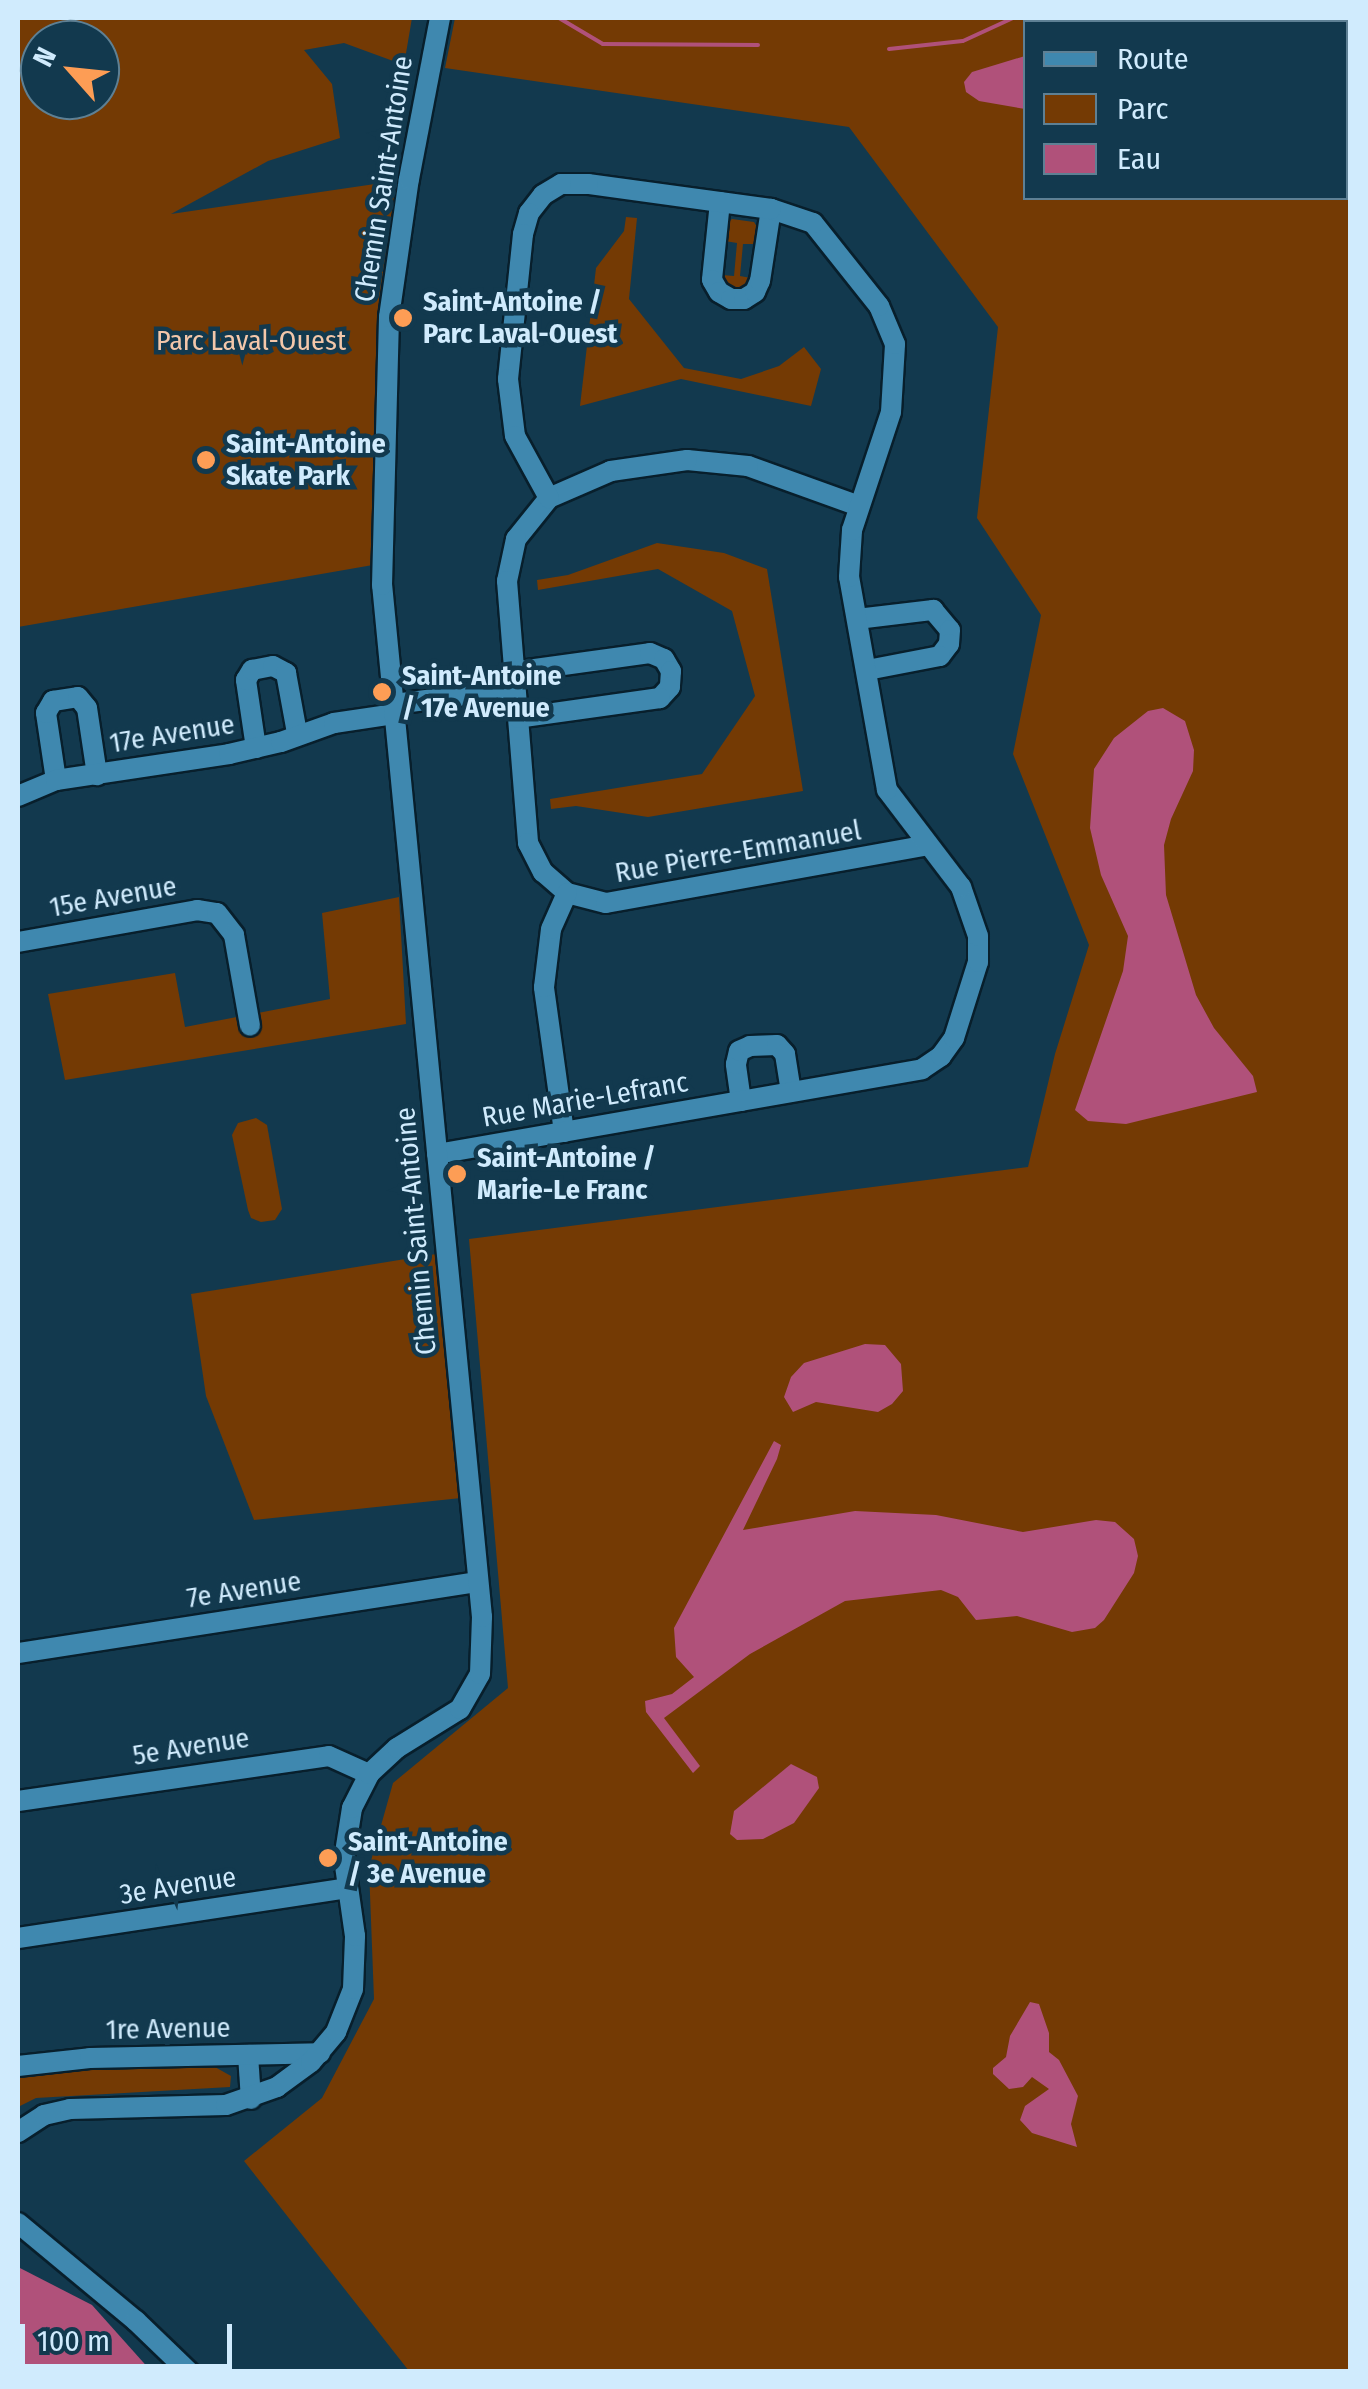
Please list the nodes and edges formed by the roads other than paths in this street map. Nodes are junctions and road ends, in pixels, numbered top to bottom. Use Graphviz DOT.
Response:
graph roads {
  1 [pos="440,18"];
  2 [pos="720,202"];
  3 [pos="771,209"];
  4 [pos="549,498"];
  5 [pos="859,506"];
  6 [pos="857,619"];
  7 [pos="867,670"];
  8 [pos="514,681"];
  9 [pos="394,709"];
  10 [pos="518,718"];
  11 [pos="298,733"];
  12 [pos="256,748"];
  13 [pos="97,774"];
  14 [pos="56,780"];
  15 [pos="18,796"];
  16 [pos="928,845"];
  17 [pos="566,894"];
  18 [pos="18,942"];
  19 [pos="250,1026"];
  20 [pos="790,1092"];
  21 [pos="741,1101"];
  22 [pos="564,1132"];
  23 [pos="438,1154"];
  24 [pos="478,1582"];
  25 [pos="18,1653"];
  26 [pos="369,1774"];
  27 [pos="18,1801"];
  28 [pos="346,1888"];
  29 [pos="18,1938"];
  30 [pos="320,2052"];
  31 [pos="248,2055"];
  32 [pos="18,2066"];
  33 [pos="251,2099"];
  34 [pos="18,2132"];
  35 [pos="18,2223"];
  36 [pos="189,2372"];
  1 -- 9 [label="street, Chemin Saint-Antoine"];
  2 -- 3 [label="street, Rue Marie-Lefranc"];
  2 -- 3 [label="street"];
  2 -- 4 [label="street, Rue Marie-Lefranc"];
  3 -- 5 [label="street, Rue Marie-Lefranc"];
  4 -- 5 [label="street"];
  4 -- 8 [label="street"];
  5 -- 6 [label="street, Rue Marie-Lefranc"];
  6 -- 7 [label="street, Rue Marie-Lefranc"];
  6 -- 7 [label="street"];
  7 -- 16 [label="street, Rue Marie-Lefranc"];
  8 -- 9 [label="street, 17e Avenue"];
  8 -- 10 [label="street"];
  8 -- 10 [label="street"];
  9 -- 11 [label="street, 17e Avenue"];
  9 -- 23 [label="street, Chemin Saint-Antoine"];
  10 -- 17 [label="street"];
  11 -- 12 [label="street, 17e Avenue"];
  11 -- 12 [label="street, 17e Avenue"];
  12 -- 13 [label="street, 17e Avenue"];
  13 -- 14 [label="street, 17e Avenue"];
  13 -- 14 [label="street, 17e Avenue"];
  14 -- 15 [label="street, 17e Avenue"];
  16 -- 17 [label="street, Rue Pierre-Emmanuel"];
  16 -- 20 [label="street, Rue Marie-Lefranc"];
  17 -- 22 [label="street"];
  18 -- 19 [label="street, 15e Avenue"];
  20 -- 21 [label="street, Rue Marie-Lefranc"];
  20 -- 21 [label="street"];
  21 -- 22 [label="street, Rue Marie-Lefranc"];
  22 -- 23 [label="street, Rue Marie-Lefranc"];
  23 -- 24 [label="street, Chemin Saint-Antoine"];
  24 -- 25 [label="street, 7e Avenue"];
  24 -- 26 [label="street, Chemin Saint-Antoine"];
  26 -- 27 [label="street, 5e Avenue"];
  26 -- 28 [label="street, Chemin Saint-Antoine"];
  28 -- 29 [label="street, 3e Avenue"];
  28 -- 30 [label="street, Chemin Saint-Antoine"];
  30 -- 31 [label="street, 1re Avenue"];
  30 -- 33 [label="street, Chemin Saint-Antoine"];
  31 -- 32 [label="street, 1re Avenue"];
  31 -- 33 [label="street"];
  33 -- 34 [label="street, Chemin Saint-Antoine"];
  35 -- 36 [label="street"];
}
